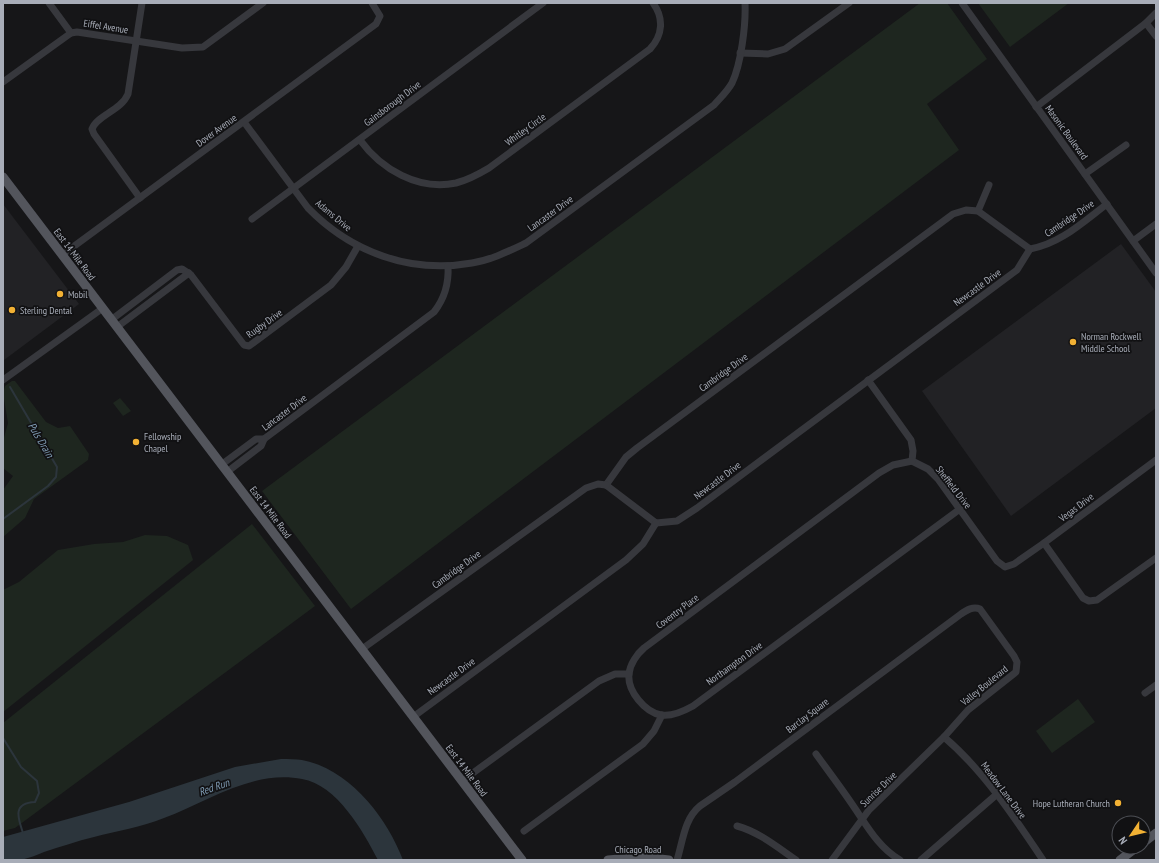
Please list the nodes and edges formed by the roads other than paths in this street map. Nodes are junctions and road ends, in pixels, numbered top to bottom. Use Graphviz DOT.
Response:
graph roads {
  1 [pos="49,3"];
  2 [pos="142,3"];
  3 [pos="263,3"];
  4 [pos="372,3"];
  5 [pos="543,3"];
  6 [pos="653,3"];
  7 [pos="745,3"];
  8 [pos="849,3"];
  9 [pos="962,3"];
  10 [pos="1156,13"];
  11 [pos="1146,24"];
  12 [pos="71,33"];
  13 [pos="1156,36"];
  14 [pos="136,41"];
  15 [pos="740,53"];
  16 [pos="3,82"];
  17 [pos="1036,106"];
  18 [pos="244,122"];
  19 [pos="360,140"];
  20 [pos="1126,145"];
  21 [pos="1085,174"];
  22 [pos="3,177"];
  23 [pos="989,185"];
  24 [pos="293,189"];
  25 [pos="140,198"];
  26 [pos="1107,204"];
  27 [pos="978,211"];
  28 [pos="252,219"];
  29 [pos="1156,224"];
  30 [pos="1133,241"];
  31 [pos="358,246"];
  32 [pos="1030,249"];
  33 [pos="62,255"];
  34 [pos="448,266"];
  35 [pos="1156,273"];
  36 [pos="103,308"];
  37 [pos="114,323"];
  38 [pos="3,380"];
  39 [pos="868,380"];
  40 [pos="1156,460"];
  41 [pos="912,461"];
  42 [pos="224,468"];
  43 [pos="606,485"];
  44 [pos="960,509"];
  45 [pos="656,523"];
  46 [pos="1044,543"];
  47 [pos="1156,558"];
  48 [pos="1005,567"];
  49 [pos="976,607"];
  50 [pos="362,649"];
  51 [pos="629,674"];
  52 [pos="1156,685"];
  53 [pos="1145,693"];
  54 [pos="662,715"];
  55 [pos="413,717"];
  56 [pos="944,737"];
  57 [pos="816,754"];
  58 [pos="462,781"];
  59 [pos="996,795"];
  60 [pos="862,819"];
  61 [pos="737,826"];
  62 [pos="524,831"];
  63 [pos="1041,858"];
  64 [pos="522,860"];
  65 [pos="608,860"];
  66 [pos="669,860"];
  67 [pos="677,860"];
  68 [pos="796,860"];
  69 [pos="832,860"];
  70 [pos="900,860"];
  71 [pos="921,860"];
  72 [pos="1034,860"];
  1 -- 12 [label="street"];
  2 -- 14 [label="street, Eiffel Avenue"];
  3 -- 14 [label="street"];
  4 -- 18 [label="street, Dover Avenue"];
  5 -- 19 [label="street, Gainsborough Drive"];
  6 -- 19 [label="street, Whitley Circle"];
  7 -- 15 [label="street, Lancaster Drive"];
  8 -- 15 [label="street"];
  9 -- 17 [label="street, Masonic Boulevard"];
  10 -- 11 [label="street"];
  11 -- 13 [label="street"];
  11 -- 17 [label="street"];
  12 -- 14 [label="street, Eiffel Avenue"];
  12 -- 16 [label="street, Eiffel Avenue"];
  14 -- 25 [label="street"];
  15 -- 34 [label="street, Lancaster Drive"];
  17 -- 21 [label="street, Masonic Boulevard"];
  18 -- 24 [label="street, Adams Drive"];
  18 -- 25 [label="street, Dover Avenue"];
  19 -- 24 [label="street, Gainsborough Drive"];
  20 -- 21 [label="street"];
  21 -- 26 [label="street, Masonic Boulevard"];
  22 -- 33 [label="main road, East 14 Mile Road"];
  23 -- 27 [label="street"];
  24 -- 28 [label="street, Gainsborough Drive"];
  24 -- 31 [label="street, Adams Drive"];
  25 -- 33 [label="street, Dover Avenue"];
  26 -- 30 [label="street, Masonic Boulevard"];
  26 -- 32 [label="street, Cambridge Drive"];
  27 -- 32 [label="street"];
  27 -- 43 [label="street, Cambridge Drive"];
  29 -- 30 [label="street"];
  30 -- 35 [label="street, Masonic Boulevard"];
  31 -- 34 [label="street, Adams Drive"];
  31 -- 37 [label="street, Rugby Drive"];
  32 -- 39 [label="street, Newcastle Drive"];
  33 -- 36 [label="main road, East 14 Mile Road"];
  34 -- 42 [label="street, Lancaster Drive"];
  36 -- 37 [label="main road, East 14 Mile Road"];
  36 -- 38 [label="street"];
  37 -- 42 [label="main road, East 14 Mile Road"];
  39 -- 41 [label="street"];
  39 -- 45 [label="street, Newcastle Drive"];
  40 -- 46 [label="street, Vegas Drive"];
  41 -- 44 [label="street, Sheffield Drive"];
  41 -- 51 [label="street, Coventry Place"];
  42 -- 50 [label="main road, East 14 Mile Road"];
  43 -- 45 [label="street"];
  43 -- 50 [label="street, Cambridge Drive"];
  44 -- 48 [label="street, Sheffield Drive"];
  44 -- 54 [label="street, Northampton Drive"];
  45 -- 55 [label="street, Newcastle Drive"];
  46 -- 47 [label="street"];
  46 -- 48 [label="street, Vegas Drive"];
  49 -- 56 [label="street, Valley Boulevard"];
  49 -- 67 [label="street, Barclay Square"];
  50 -- 55 [label="main road, East 14 Mile Road"];
  51 -- 54 [label="street"];
  51 -- 58 [label="street"];
  52 -- 53 [label="street"];
  54 -- 62 [label="street"];
  55 -- 58 [label="main road, East 14 Mile Road"];
  56 -- 59 [label="street, Meadow Lane Drive"];
  56 -- 60 [label="street, Sunrise Drive"];
  57 -- 60 [label="street"];
  58 -- 64 [label="main road, East 14 Mile Road"];
  59 -- 63 [label="street, Meadow Lane Drive"];
  59 -- 71 [label="street"];
  60 -- 69 [label="street, Sunrise Drive"];
  60 -- 70 [label="street"];
  61 -- 68 [label="street"];
  63 -- 72 [label="street"];
  65 -- 66 [label="main road, Chicago Road"];
}
